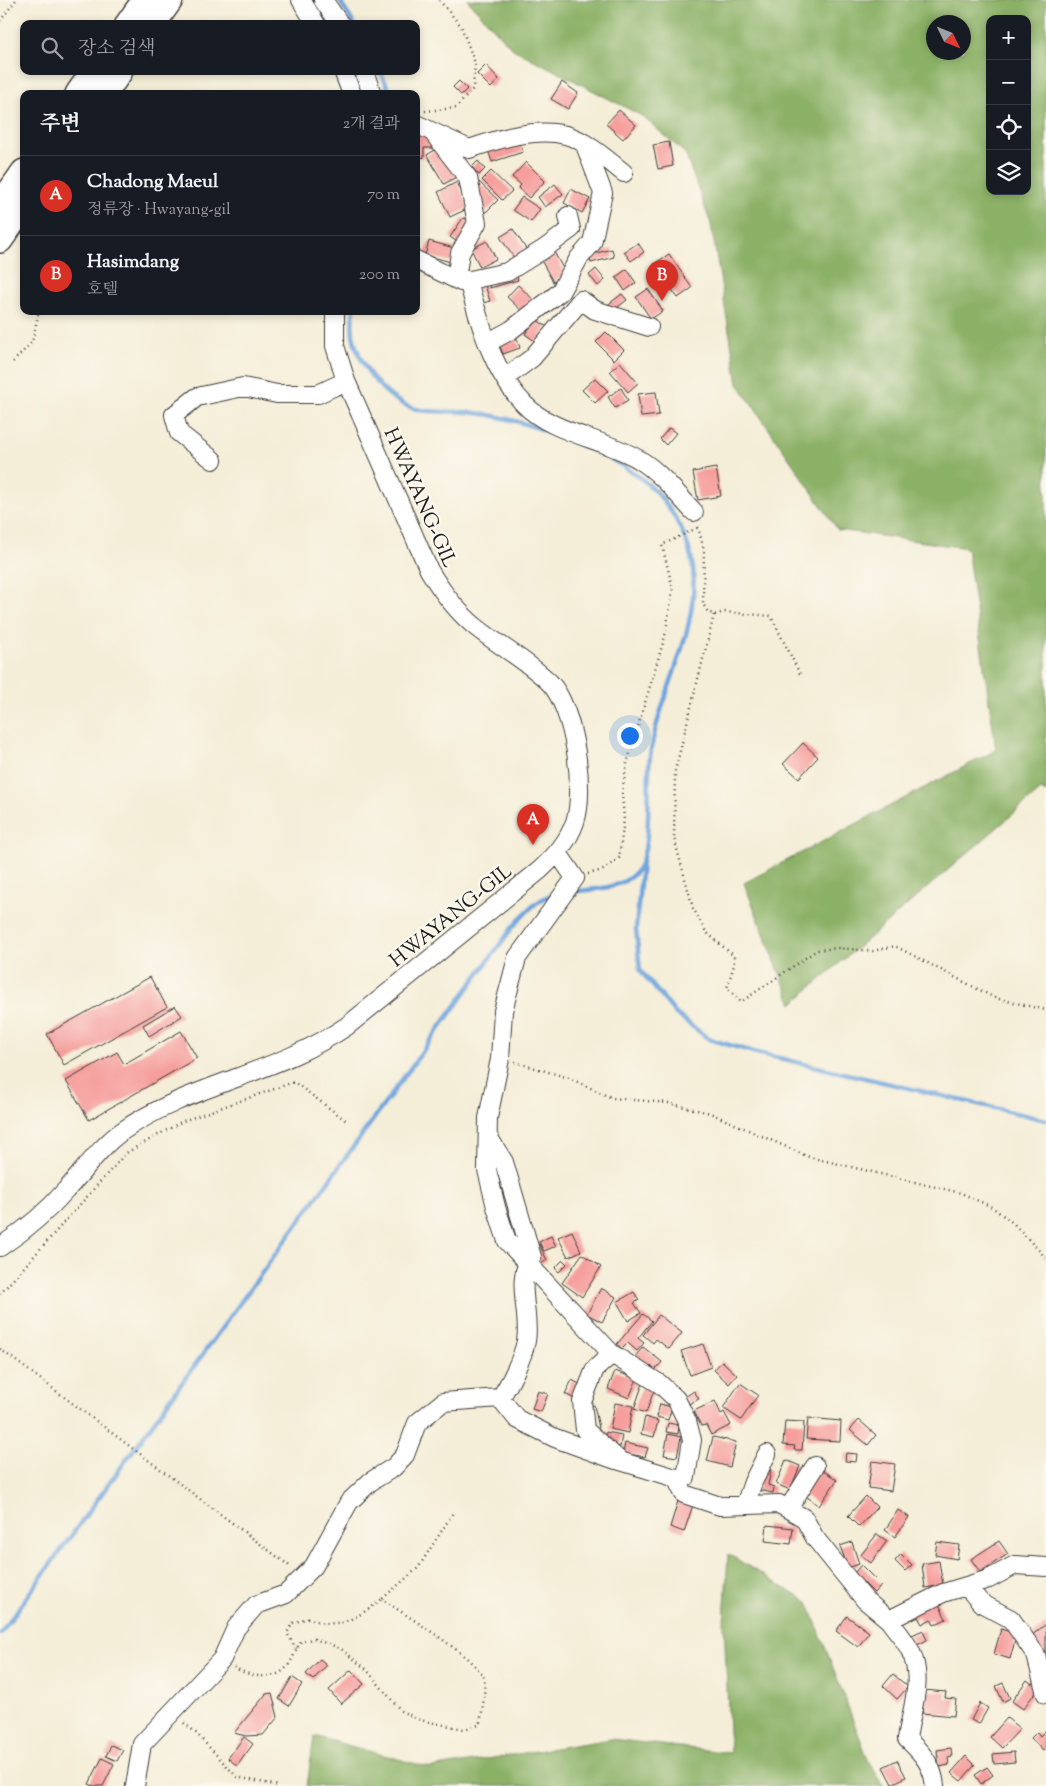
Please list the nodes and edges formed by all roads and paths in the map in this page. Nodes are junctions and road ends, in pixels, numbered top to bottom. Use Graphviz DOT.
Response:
graph roads {
  1 [pos="16,0"];
  2 [pos="145,0"];
  3 [pos="170,0"];
  4 [pos="301,0"];
  5 [pos="323,0"];
  6 [pos="438,0"];
  7 [pos="131,20"];
  8 [pos="156,20"];
  9 [pos="314,20"];
  10 [pos="337,20"];
  11 [pos="0,21"];
  12 [pos="91,75"];
  13 [pos="117,75"];
  14 [pos="345,75"];
  15 [pos="365,75"];
  16 [pos="81,90"];
  17 [pos="107,90"];
  18 [pos="350,90"];
  19 [pos="371,90"];
  20 [pos="420,118"];
  21 [pos="434,134"];
  22 [pos="585,145"];
  23 [pos="624,173"];
  24 [pos="20,178"];
  25 [pos="0,206"];
  26 [pos="20,212"];
  27 [pos="568,216"];
  28 [pos="0,240"];
  29 [pos="420,262"];
  30 [pos="462,280"];
  31 [pos="39,315"];
  32 [pos="335,315"];
  33 [pos="649,327"];
  34 [pos="488,342"];
  35 [pos="13,362"];
  36 [pos="505,378"];
  37 [pos="346,381"];
  38 [pos="213,460"];
  39 [pos="696,520"];
  40 [pos="714,615"];
  41 [pos="800,674"];
  42 [pos="558,853"];
  43 [pos="573,881"];
  44 [pos="1046,1010"];
  45 [pos="500,1059"];
  46 [pos="348,1122"];
  47 [pos="0,1247"];
  48 [pos="1046,1258"];
  49 [pos="526,1264"];
  50 [pos="0,1294"];
  51 [pos="0,1349"];
  52 [pos="612,1354"];
  53 [pos="500,1398"];
  54 [pos="766,1454"];
  55 [pos="620,1461"];
  56 [pos="816,1466"];
  57 [pos="676,1478"];
  58 [pos="746,1505"];
  59 [pos="788,1509"];
  60 [pos="454,1513"];
  61 [pos="1046,1567"];
  62 [pos="303,1576"];
  63 [pos="967,1587"];
  64 [pos="382,1599"];
  65 [pos="889,1620"];
  66 [pos="296,1649"];
  67 [pos="222,1659"];
  68 [pos="1046,1694"];
  69 [pos="170,1713"];
  70 [pos="135,1786"];
  71 [pos="279,1786"];
  72 [pos="935,1786"];
  1 -- 11 [label="path"];
  2 -- 7 [label="highway"];
  3 -- 8 [label="highway"];
  4 -- 9 [label="street"];
  5 -- 10 [label="street"];
  6 -- 20 [label="path"];
  12 -- 16 [label="highway"];
  13 -- 17 [label="highway"];
  14 -- 18 [label="street"];
  15 -- 19 [label="street"];
  20 -- 21 [label="street"];
  21 -- 22 [label="street"];
  21 -- 30 [label="street"];
  22 -- 23 [label="street"];
  22 -- 34 [label="street"];
  24 -- 25 [label="highway"];
  26 -- 28 [label="highway"];
  27 -- 30 [label="street"];
  29 -- 30 [label="street"];
  30 -- 34 [label="street"];
  31 -- 35 [label="path"];
  32 -- 37 [label="street, HWAYANG-GIL"];
  33 -- 36 [label="street"];
  34 -- 36 [label="street"];
  36 -- 39 [label="street"];
  37 -- 38 [label="street"];
  37 -- 42 [label="street, HWAYANG-GIL"];
  39 -- 40 [label="path"];
  39 -- 43 [label="path"];
  40 -- 41 [label="path"];
  40 -- 44 [label="path"];
  42 -- 43 [label="street"];
  42 -- 47 [label="street, HWAYANG-GIL"];
  43 -- 45 [label="street"];
  45 -- 48 [label="path"];
  45 -- 49 [label="street"];
  46 -- 50 [label="path"];
  49 -- 52 [label="street"];
  49 -- 53 [label="street"];
  51 -- 62 [label="path"];
  52 -- 55 [label="street"];
  52 -- 57 [label="street"];
  53 -- 55 [label="street"];
  53 -- 62 [label="street"];
  54 -- 58 [label="street"];
  55 -- 57 [label="street"];
  56 -- 59 [label="street"];
  57 -- 58 [label="street"];
  58 -- 59 [label="street"];
  59 -- 65 [label="street"];
  60 -- 64 [label="path"];
  61 -- 63 [label="street"];
  62 -- 67 [label="street"];
  63 -- 65 [label="street"];
  63 -- 68 [label="street"];
  64 -- 66 [label="path"];
  64 -- 66 [label="path"];
  65 -- 72 [label="street"];
  66 -- 67 [label="path"];
  67 -- 69 [label="street"];
  69 -- 70 [label="street"];
  69 -- 71 [label="path"];
}
